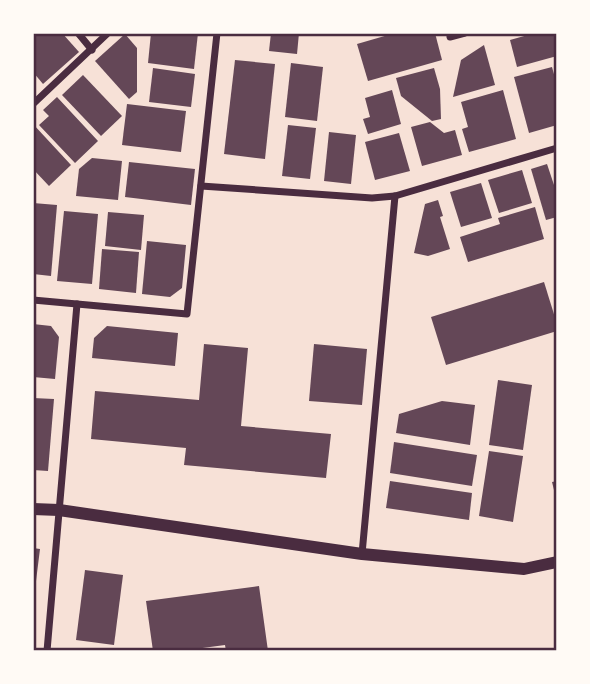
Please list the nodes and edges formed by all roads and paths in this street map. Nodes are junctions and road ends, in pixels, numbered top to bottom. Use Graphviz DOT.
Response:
graph roads {
  1 [pos="78,33"];
  2 [pos="108,33"];
  3 [pos="217,33"];
  4 [pos="465,33"];
  5 [pos="450,37"];
  6 [pos="92,50"];
  7 [pos="33,104"];
  8 [pos="557,148"];
  9 [pos="201,186"];
  10 [pos="395,196"];
  11 [pos="33,300"];
  12 [pos="77,304"];
  13 [pos="33,509"];
  14 [pos="59,510"];
  15 [pos="362,554"];
  16 [pos="557,562"];
  17 [pos="47,651"];
  1 -- 6 [label="street"];
  2 -- 6 [label="street"];
  3 -- 9 [label="street"];
  4 -- 5 [label="street"];
  6 -- 7 [label="street"];
  8 -- 10 [label="street"];
  9 -- 10 [label="street"];
  9 -- 12 [label="street"];
  10 -- 15 [label="street"];
  11 -- 12 [label="street"];
  12 -- 14 [label="street"];
  13 -- 14 [label="street"];
  14 -- 15 [label="street"];
  14 -- 17 [label="street"];
  15 -- 16 [label="street"];
}
